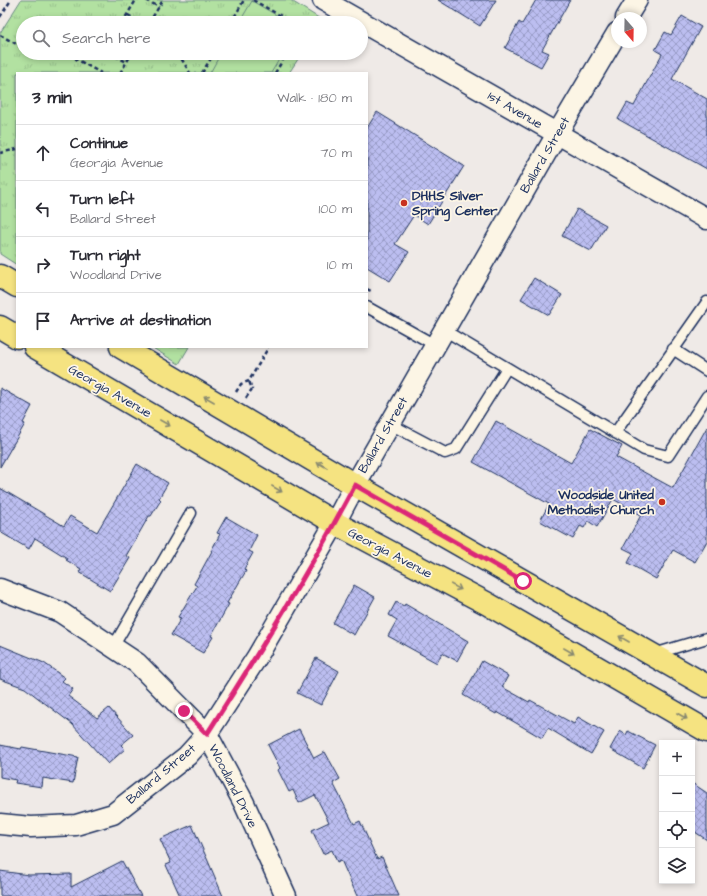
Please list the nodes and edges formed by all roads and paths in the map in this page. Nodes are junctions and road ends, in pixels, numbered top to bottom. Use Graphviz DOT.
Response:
graph roads {
  1 [pos="11,0"];
  2 [pos="136,0"];
  3 [pos="146,0"];
  4 [pos="163,0"];
  5 [pos="244,0"];
  6 [pos="253,0"];
  7 [pos="323,0"];
  8 [pos="637,0"];
  9 [pos="159,7"];
  10 [pos="630,12"];
  11 [pos="128,15"];
  12 [pos="153,16"];
  13 [pos="235,16"];
  14 [pos="281,16"];
  15 [pos="351,16"];
  16 [pos="0,17"];
  17 [pos="368,26"];
  18 [pos="0,35"];
  19 [pos="611,43"];
  20 [pos="16,44"];
  21 [pos="78,60"];
  22 [pos="123,60"];
  23 [pos="182,60"];
  24 [pos="210,60"];
  25 [pos="283,60"];
  26 [pos="127,62"];
  27 [pos="99,72"];
  28 [pos="121,72"];
  29 [pos="189,72"];
  30 [pos="203,72"];
  31 [pos="276,72"];
  32 [pos="557,134"];
  33 [pos="16,149"];
  34 [pos="0,153"];
  35 [pos="707,219"];
  36 [pos="0,276"];
  37 [pos="16,285"];
  38 [pos="707,302"];
  39 [pos="368,307"];
  40 [pos="0,327"];
  41 [pos="16,336"];
  42 [pos="440,338"];
  43 [pos="37,348"];
  44 [pos="123,348"];
  45 [pos="268,348"];
  46 [pos="673,349"];
  47 [pos="507,368"];
  48 [pos="707,371"];
  49 [pos="249,381"];
  50 [pos="236,392"];
  51 [pos="707,396"];
  52 [pos="246,398"];
  53 [pos="390,424"];
  54 [pos="615,433"];
  55 [pos="355,485"];
  56 [pos="191,513"];
  57 [pos="335,523"];
  58 [pos="0,589"];
  59 [pos="707,638"];
  60 [pos="113,647"];
  61 [pos="652,655"];
  62 [pos="707,686"];
  63 [pos="707,731"];
  64 [pos="207,734"];
  65 [pos="0,824"];
  66 [pos="286,896"];
  1 -- 16 [label="path"];
  2 -- 11 [label="path"];
  3 -- 9 [label="path"];
  4 -- 9 [label="path"];
  5 -- 13 [label="path"];
  6 -- 14 [label="path"];
  7 -- 15 [label="street, 1st Avenue"];
  8 -- 10 [label="street"];
  9 -- 12 [label="path"];
  17 -- 32 [label="street, 1st Avenue"];
  18 -- 20 [label="path"];
  19 -- 32 [label="street, Ballard Street"];
  21 -- 27 [label="path"];
  22 -- 26 [label="path"];
  23 -- 29 [label="path"];
  24 -- 30 [label="path"];
  25 -- 31 [label="path"];
  26 -- 28 [label="path"];
  32 -- 35 [label="street, 1st Avenue"];
  32 -- 42 [label="street, Ballard Street"];
  33 -- 34 [label="path"];
  36 -- 37 [label="main road"];
  38 -- 46 [label="lane"];
  39 -- 42 [label="lane"];
  40 -- 41 [label="main road"];
  42 -- 47 [label="lane"];
  42 -- 53 [label="street, Ballard Street"];
  43 -- 57 [label="main road, Georgia Avenue, one-way"];
  55 -- 44 [label="main road, one-way"];
  45 -- 49 [label="path"];
  46 -- 48 [label="lane"];
  46 -- 54 [label="lane"];
  47 -- 53 [label="lane"];
  47 -- 54 [label="lane"];
  49 -- 50 [label="path"];
  49 -- 52 [label="path"];
  51 -- 54 [label="lane"];
  53 -- 55 [label="street, Ballard Street"];
  55 -- 57 [label="street, Ballard Street"];
  61 -- 55 [label="main road, one-way"];
  56 -- 60 [label="lane"];
  57 -- 63 [label="main road, Georgia Avenue, one-way"];
  57 -- 64 [label="street, Ballard Street"];
  58 -- 60 [label="street, Woodland Drive"];
  59 -- 61 [label="lane"];
  60 -- 64 [label="street, Woodland Drive"];
  61 -- 62 [label="main road"];
  64 -- 65 [label="street, Ballard Street"];
  64 -- 66 [label="street, Woodland Drive"];
}
